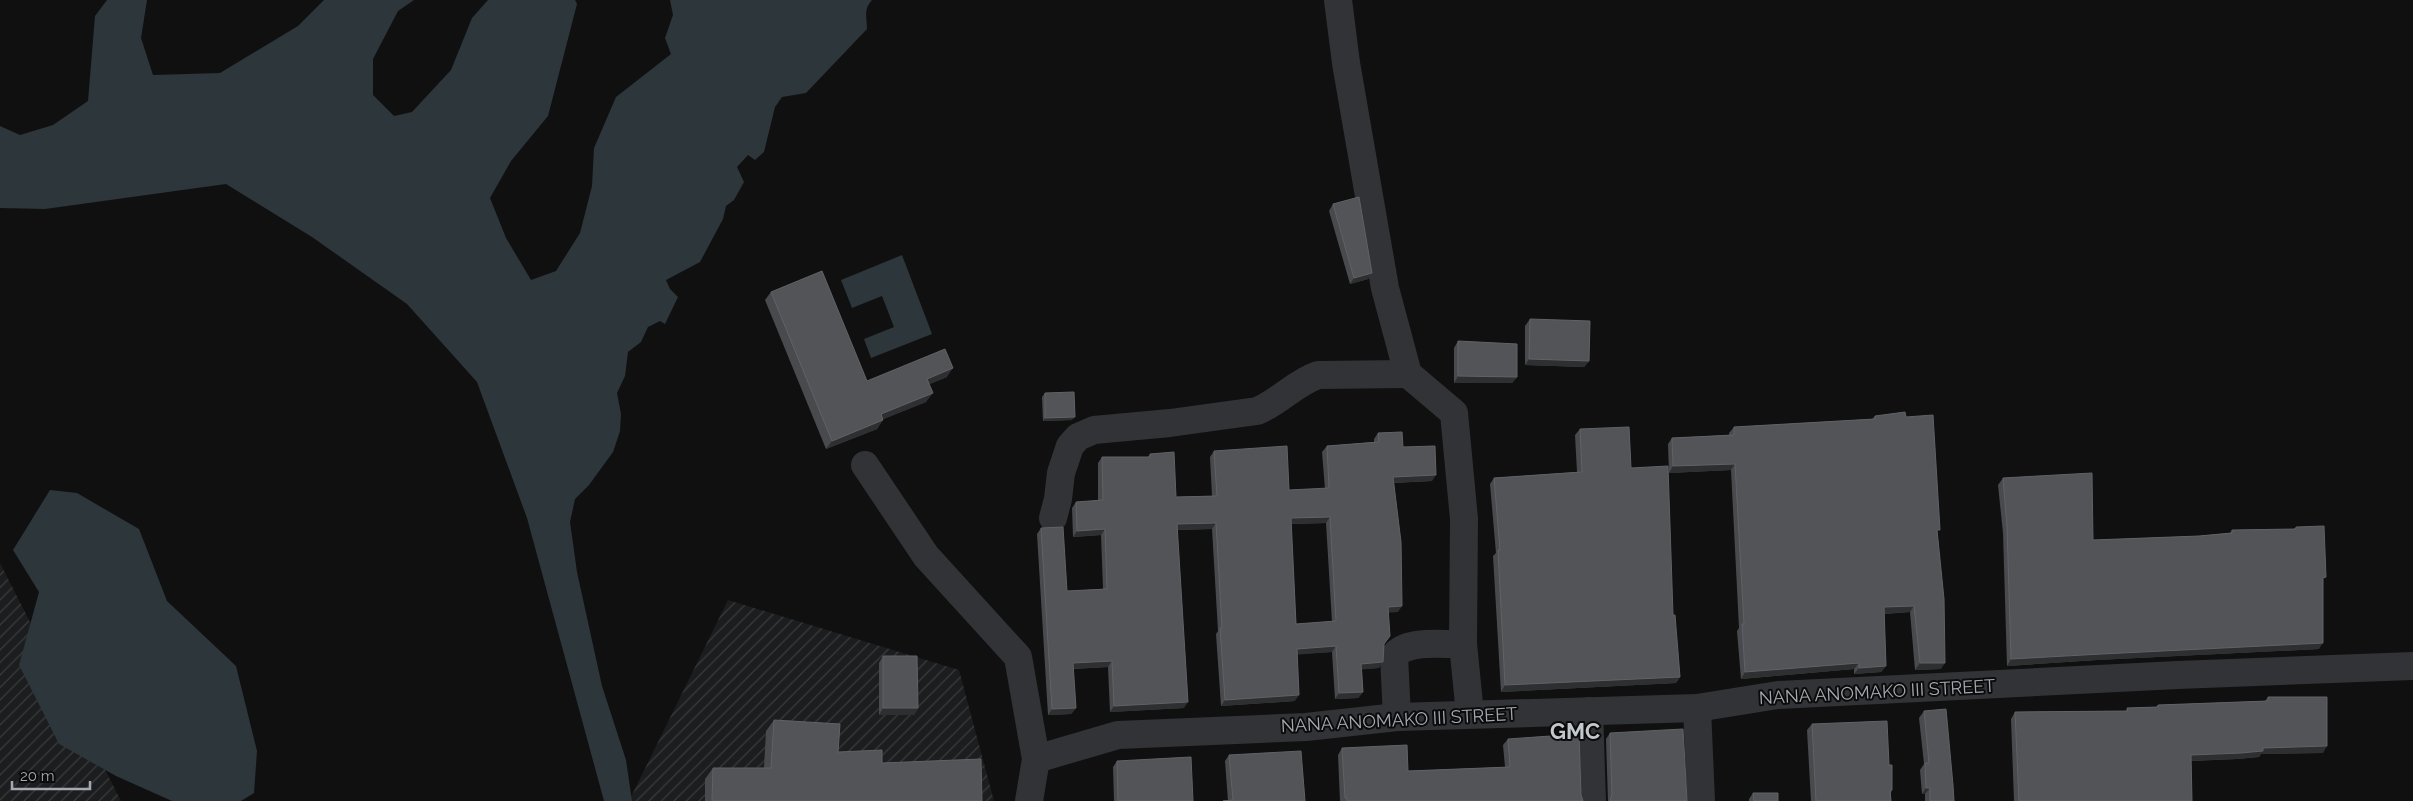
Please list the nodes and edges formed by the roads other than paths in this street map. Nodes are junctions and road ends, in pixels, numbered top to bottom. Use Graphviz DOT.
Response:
graph roads {
  1 [pos="1338,0"];
  2 [pos="1408,374"];
  3 [pos="865,465"];
  4 [pos="1053,518"];
  5 [pos="1463,644"];
  6 [pos="2413,666"];
  7 [pos="1698,708"];
  8 [pos="1589,711"];
  9 [pos="1470,714"];
  10 [pos="1396,717"];
  11 [pos="1036,759"];
  12 [pos="1029,801"];
  13 [pos="1592,801"];
  14 [pos="1701,801"];
  1 -- 2 [label="street"];
  2 -- 4 [label="street"];
  2 -- 5 [label="street"];
  3 -- 11 [label="street"];
  5 -- 9 [label="street"];
  5 -- 10 [label="street"];
  6 -- 7 [label="street, NANA ANOMAKO III STREET"];
  7 -- 8 [label="street, NANA ANOMAKO III STREET"];
  7 -- 14 [label="street"];
  8 -- 9 [label="street, NANA ANOMAKO III STREET"];
  8 -- 13 [label="street"];
  9 -- 10 [label="street, NANA ANOMAKO III STREET"];
  10 -- 11 [label="street, NANA ANOMAKO III STREET"];
  11 -- 12 [label="street"];
}
